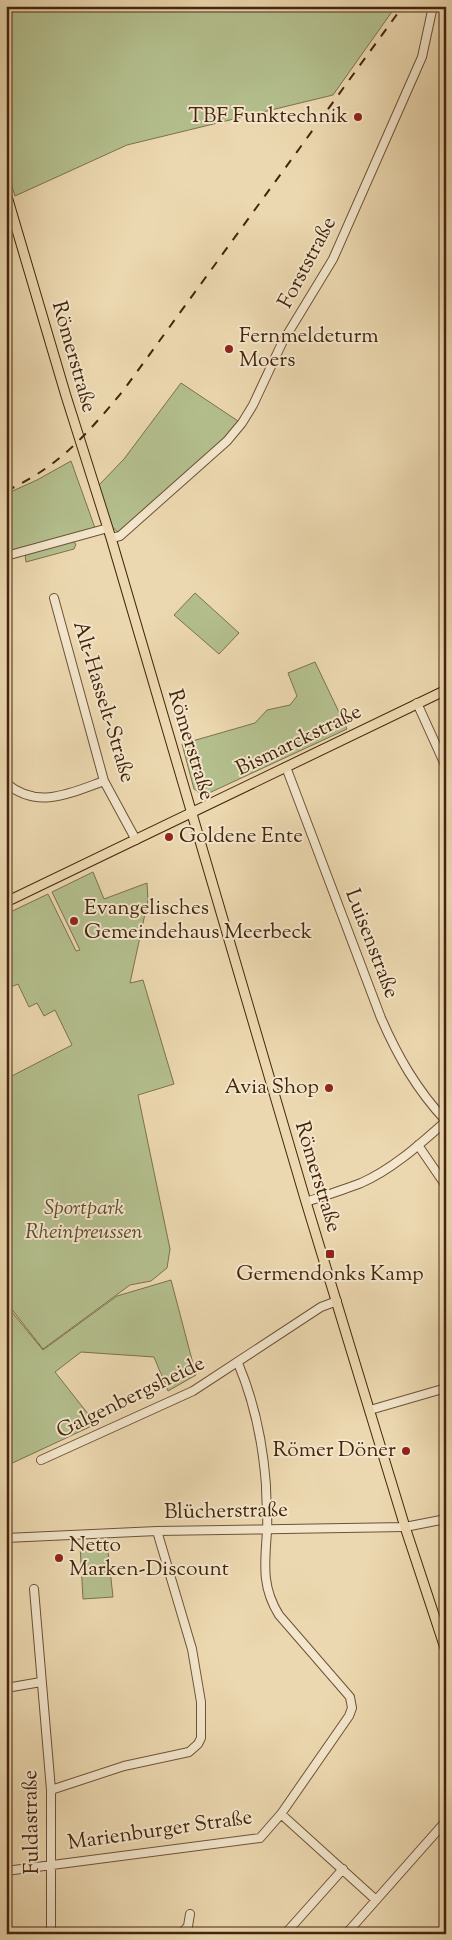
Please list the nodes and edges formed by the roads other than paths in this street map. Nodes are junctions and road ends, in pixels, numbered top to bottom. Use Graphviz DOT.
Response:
graph roads {
  1 [pos="434,6"];
  2 [pos="6,193"];
  3 [pos="108,528"];
  4 [pos="111,538"];
  5 [pos="6,556"];
  6 [pos="54,598"];
  7 [pos="446,690"];
  8 [pos="417,704"];
  9 [pos="446,766"];
  10 [pos="286,767"];
  11 [pos="104,781"];
  12 [pos="6,783"];
  13 [pos="192,812"];
  14 [pos="136,840"];
  15 [pos="6,902"];
  16 [pos="446,1121"];
  17 [pos="418,1145"];
  18 [pos="446,1186"];
  19 [pos="306,1202"];
  20 [pos="336,1301"];
  21 [pos="238,1363"];
  22 [pos="446,1388"];
  23 [pos="370,1410"];
  24 [pos="41,1460"];
  25 [pos="446,1519"];
  26 [pos="405,1527"];
  27 [pos="267,1528"];
  28 [pos="157,1531"];
  29 [pos="6,1538"];
  30 [pos="34,1589"];
  31 [pos="446,1651"];
  32 [pos="41,1682"];
  33 [pos="6,1688"];
  34 [pos="50,1790"];
  35 [pos="281,1814"];
  36 [pos="446,1821"];
  37 [pos="50,1865"];
  38 [pos="343,1869"];
  39 [pos="6,1871"];
  40 [pos="376,1900"];
  41 [pos="190,1914"];
  42 [pos="51,1934"];
  43 [pos="182,1934"];
  44 [pos="285,1934"];
  45 [pos="346,1934"];
  1 -- 4 [label="street, Forststraße"];
  2 -- 3 [label="main road, Römerstraße"];
  3 -- 4 [label="main road, Römerstraße"];
  3 -- 5 [label="street"];
  4 -- 13 [label="main road, Römerstraße"];
  6 -- 11 [label="street, Alt-Hasselt-Straße"];
  7 -- 8 [label="main road, Bismarckstraße"];
  8 -- 9 [label="street"];
  8 -- 10 [label="main road, Bismarckstraße"];
  10 -- 13 [label="main road, Bismarckstraße"];
  10 -- 16 [label="street, Luisenstraße"];
  11 -- 12 [label="street"];
  11 -- 14 [label="street, Alt-Hasselt-Straße"];
  13 -- 14 [label="main road, Bismarckstraße"];
  13 -- 19 [label="main road, Römerstraße"];
  14 -- 15 [label="main road, Bismarckstraße"];
  16 -- 17 [label="street"];
  17 -- 18 [label="street"];
  17 -- 19 [label="street"];
  19 -- 20 [label="main road, Römerstraße"];
  20 -- 21 [label="street, Galgenbergsheide"];
  20 -- 23 [label="main road, Römerstraße"];
  21 -- 24 [label="street, Galgenbergsheide"];
  21 -- 27 [label="street"];
  22 -- 23 [label="street"];
  23 -- 26 [label="main road, Römerstraße"];
  25 -- 26 [label="street, Blücherstraße"];
  26 -- 27 [label="street, Blücherstraße"];
  26 -- 31 [label="main road, Römerstraße"];
  27 -- 28 [label="street, Blücherstraße"];
  27 -- 35 [label="street, Marienburger Straße"];
  28 -- 29 [label="street, Blücherstraße"];
  28 -- 34 [label="street"];
  30 -- 32 [label="street, Fuldastraße"];
  32 -- 33 [label="street"];
  32 -- 34 [label="street, Fuldastraße"];
  34 -- 37 [label="street, Fuldastraße"];
  35 -- 37 [label="street, Marienburger Straße"];
  35 -- 38 [label="street"];
  36 -- 40 [label="street"];
  37 -- 39 [label="street, Marienburger Straße"];
  37 -- 42 [label="street, Fuldastraße"];
  38 -- 40 [label="street"];
  38 -- 44 [label="street"];
  40 -- 45 [label="street"];
  41 -- 43 [label="street"];
}
